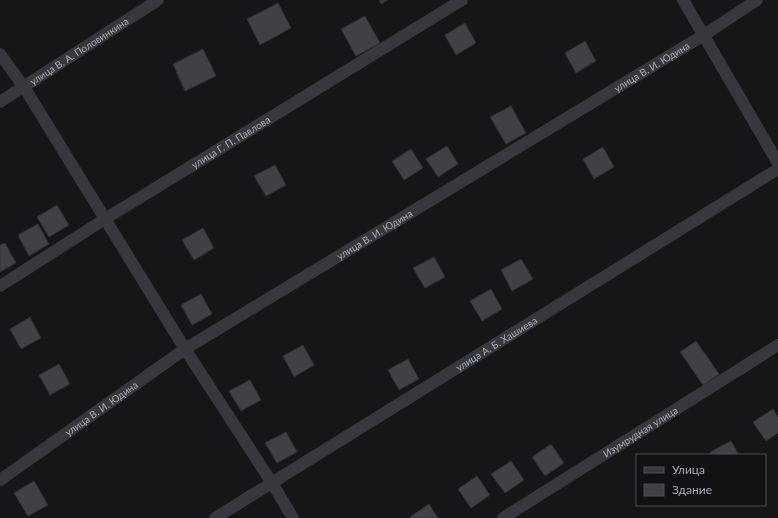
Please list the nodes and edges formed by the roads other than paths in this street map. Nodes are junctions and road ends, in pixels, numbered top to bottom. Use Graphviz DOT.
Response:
graph roads {
  1 [pos="158,0"];
  2 [pos="462,0"];
  3 [pos="683,0"];
  4 [pos="757,0"];
  5 [pos="704,35"];
  6 [pos="0,54"];
  7 [pos="24,87"];
  8 [pos="0,102"];
  9 [pos="778,163"];
  10 [pos="778,169"];
  11 [pos="105,219"];
  12 [pos="0,286"];
  13 [pos="778,346"];
  14 [pos="185,349"];
  15 [pos="0,480"];
  16 [pos="272,483"];
  17 [pos="216,518"];
  18 [pos="293,518"];
  19 [pos="503,518"];
  1 -- 7 [label="street, улица В. А. Половинкина"];
  2 -- 11 [label="street, улица Г. П. Павлова"];
  3 -- 5 [label="street"];
  4 -- 5 [label="street, улица В. И. Юдина"];
  5 -- 9 [label="street"];
  5 -- 14 [label="street, улица В. И. Юдина"];
  6 -- 7 [label="street"];
  7 -- 8 [label="street, улица В. А. Половинкина"];
  7 -- 11 [label="street"];
  10 -- 16 [label="street, улица А. Б. Хашиева"];
  11 -- 12 [label="street, улица Г. П. Павлова"];
  11 -- 14 [label="street"];
  13 -- 19 [label="street, Изумрудная улица"];
  14 -- 15 [label="street, улица В. И. Юдина"];
  14 -- 16 [label="street"];
  16 -- 17 [label="street, улица А. Б. Хашиева"];
  16 -- 18 [label="street"];
}
